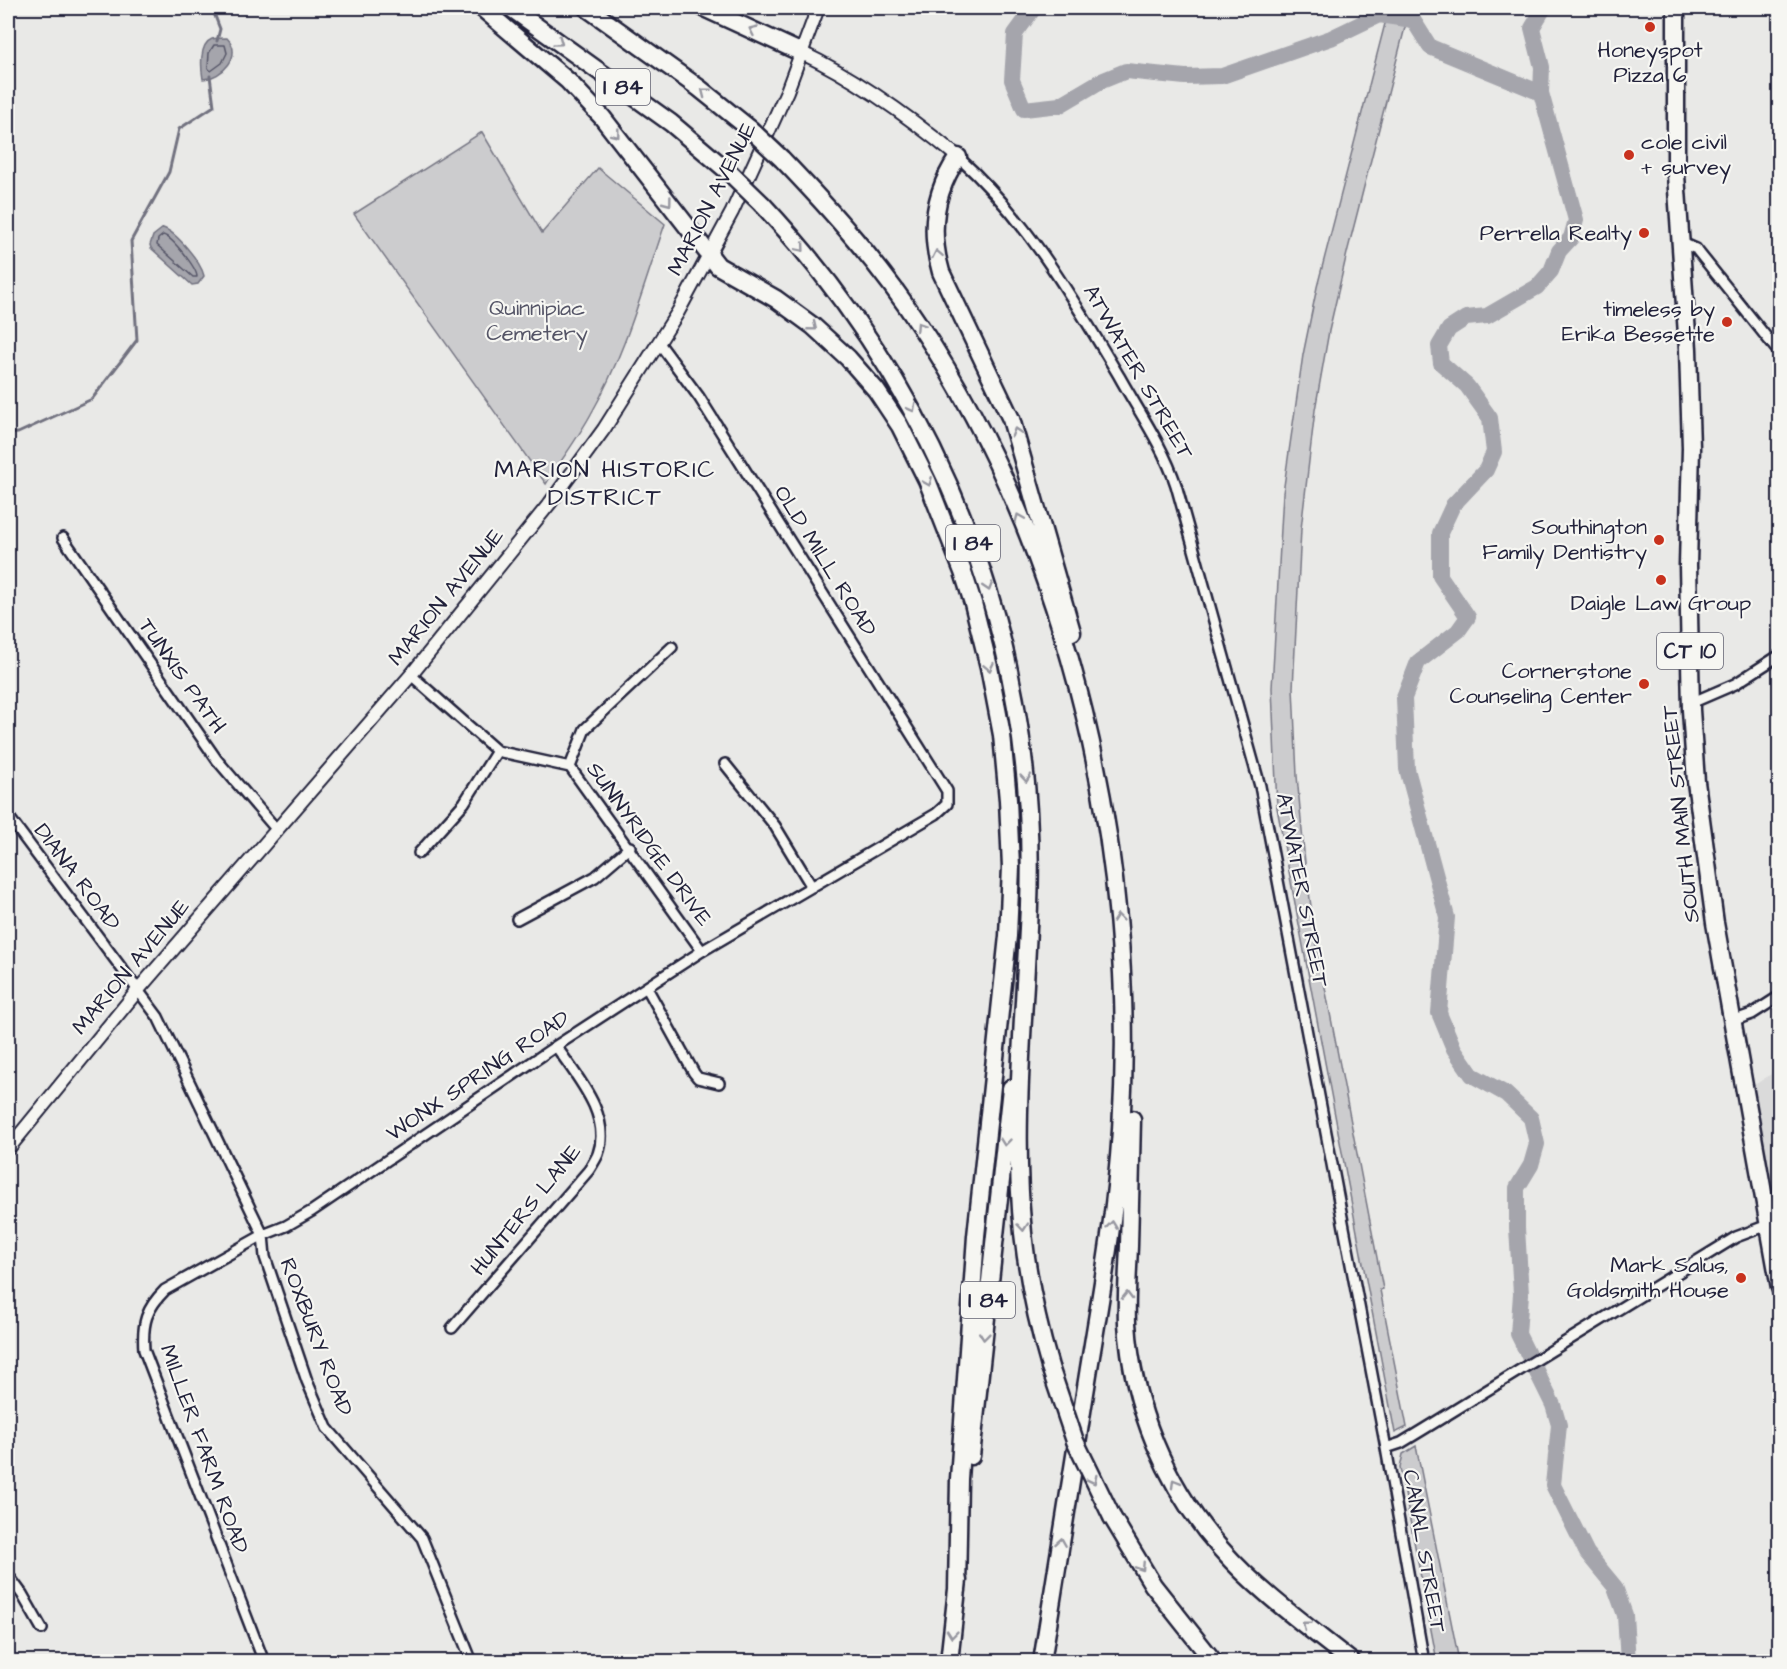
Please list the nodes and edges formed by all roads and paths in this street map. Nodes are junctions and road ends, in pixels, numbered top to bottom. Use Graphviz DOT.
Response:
graph roads {
  1 [pos="482,8"];
  2 [pos="511,8"];
  3 [pos="587,8"];
  4 [pos="704,8"];
  5 [pos="818,8"];
  6 [pos="1676,8"];
  7 [pos="802,53"];
  8 [pos="958,157"];
  9 [pos="1680,242"];
  10 [pos="709,257"];
  11 [pos="660,343"];
  12 [pos="1779,354"];
  13 [pos="63,538"];
  14 [pos="672,647"];
  15 [pos="1779,655"];
  16 [pos="411,675"];
  17 [pos="1691,703"];
  18 [pos="497,751"];
  19 [pos="725,764"];
  20 [pos="570,767"];
  21 [pos="1098,774"];
  22 [pos="947,804"];
  23 [pos="8,816"];
  24 [pos="277,830"];
  25 [pos="630,848"];
  26 [pos="419,853"];
  27 [pos="812,886"];
  28 [pos="517,920"];
  29 [pos="1027,938"];
  30 [pos="702,951"];
  31 [pos="1122,976"];
  32 [pos="647,988"];
  33 [pos="138,990"];
  34 [pos="1779,996"];
  35 [pos="1732,1021"];
  36 [pos="556,1046"];
  37 [pos="719,1083"];
  38 [pos="8,1149"];
  39 [pos="1768,1225"];
  40 [pos="263,1235"];
  41 [pos="1779,1288"];
  42 [pos="452,1328"];
  43 [pos="1386,1448"];
  44 [pos="8,1575"];
  45 [pos="957,1591"];
  46 [pos="42,1629"];
  47 [pos="264,1662"];
  48 [pos="472,1662"];
  49 [pos="949,1662"];
  50 [pos="1044,1662"];
  51 [pos="1214,1662"];
  52 [pos="1352,1662"];
  53 [pos="1424,1662"];
  1 -- 10 [label="highway, one-way"];
  2 -- 29 [label="highway, I 84, one-way, bridge"];
  21 -- 3 [label="highway, I 84, one-way, bridge"];
  7 -- 4 [label="highway, one-way"];
  5 -- 7 [label="main road, MARION AVENUE"];
  6 -- 9 [label="highway, SOUTH MAIN STREET / CT 10"];
  7 -- 8 [label="main road, ATWATER STREET"];
  7 -- 10 [label="main road, MARION AVENUE"];
  21 -- 8 [label="highway, one-way"];
  8 -- 43 [label="street, ATWATER STREET"];
  9 -- 12 [label="street"];
  9 -- 17 [label="highway, SOUTH MAIN STREET / CT 10"];
  10 -- 11 [label="main road, MARION AVENUE"];
  10 -- 45 [label="highway, one-way"];
  11 -- 16 [label="main road, MARION AVENUE"];
  11 -- 22 [label="street, OLD MILL ROAD"];
  13 -- 24 [label="street, TUNXIS PATH"];
  14 -- 20 [label="street"];
  15 -- 17 [label="street"];
  16 -- 18 [label="street, SUNNYRIDGE DRIVE"];
  16 -- 24 [label="main road, MARION AVENUE"];
  17 -- 35 [label="highway, SOUTH MAIN STREET / CT 10"];
  18 -- 20 [label="street, SUNNYRIDGE DRIVE"];
  18 -- 26 [label="street"];
  19 -- 27 [label="street"];
  20 -- 25 [label="street, SUNNYRIDGE DRIVE"];
  31 -- 21 [label="highway, I 84, one-way"];
  22 -- 27 [label="street, WONX SPRING ROAD"];
  23 -- 33 [label="street, DIANA ROAD"];
  24 -- 33 [label="main road, MARION AVENUE"];
  25 -- 28 [label="street"];
  25 -- 30 [label="street, SUNNYRIDGE DRIVE"];
  27 -- 30 [label="street, WONX SPRING ROAD"];
  29 -- 45 [label="highway, I 84, one-way"];
  29 -- 51 [label="highway, one-way, bridge"];
  30 -- 32 [label="street, WONX SPRING ROAD"];
  50 -- 31 [label="highway, I 84, one-way"];
  52 -- 31 [label="highway, one-way"];
  32 -- 36 [label="street, WONX SPRING ROAD"];
  32 -- 37 [label="street"];
  33 -- 38 [label="main road, MARION AVENUE"];
  33 -- 40 [label="street"];
  34 -- 35 [label="street"];
  35 -- 39 [label="highway, SOUTH MAIN STREET / CT 10"];
  36 -- 40 [label="street, WONX SPRING ROAD"];
  36 -- 42 [label="street, HUNTERS LANE"];
  39 -- 41 [label="highway, SOUTH MAIN STREET / CT 10"];
  39 -- 43 [label="street"];
  40 -- 47 [label="street, MILLER FARM ROAD"];
  40 -- 48 [label="street, ROXBURY ROAD"];
  43 -- 53 [label="street, CANAL STREET"];
  44 -- 46 [label="street"];
  45 -- 49 [label="highway, I 84, one-way"];
}
